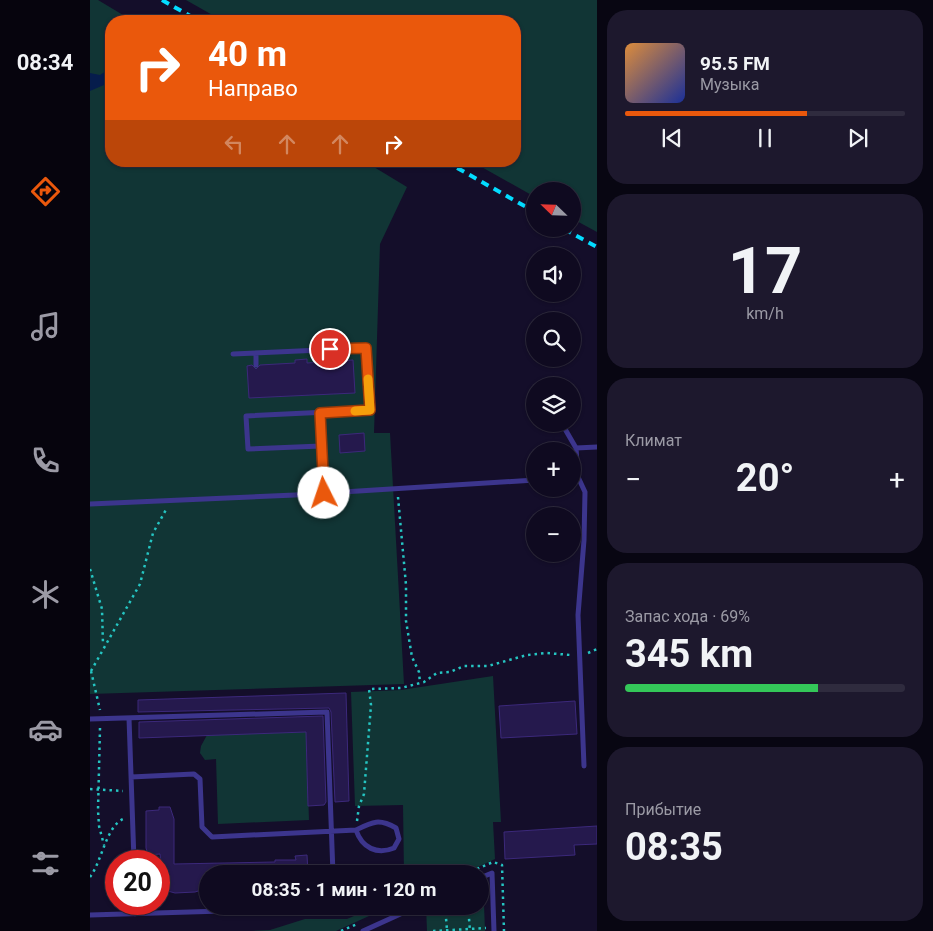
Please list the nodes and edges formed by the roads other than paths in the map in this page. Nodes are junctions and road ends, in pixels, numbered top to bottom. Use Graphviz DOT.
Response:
graph roads {
  1 [pos="256,353"];
  2 [pos="233,354"];
  3 [pos="256,365"];
  4 [pos="320,413"];
  5 [pos="321,446"];
  6 [pos="597,447"];
  7 [pos="581,448"];
  8 [pos="526,481"];
  9 [pos="581,486"];
  10 [pos="324,493"];
  11 [pos="90,504"];
  12 [pos="129,718"];
  13 [pos="90,720"];
  14 [pos="584,766"];
  15 [pos="132,777"];
  16 [pos="356,830"];
  17 [pos="331,832"];
  18 [pos="134,850"];
  19 [pos="333,865"];
  20 [pos="489,874"];
  21 [pos="199,912"];
  22 [pos="170,913"];
  23 [pos="90,915"];
  24 [pos="105,915"];
  25 [pos="399,915"];
  26 [pos="380,924"];
  27 [pos="494,929"];
  28 [pos="364,931"];
  29 [pos="381,931"];
  1 -- 2 [label="lane"];
  1 -- 3 [label="lane"];
  1 -- 4 [label="lane"];
  4 -- 5 [label="lane"];
  4 -- 5 [label="lane"];
  5 -- 10 [label="lane"];
  6 -- 7 [label="lane"];
  8 -- 10 [label="lane"];
  9 -- 14 [label="lane"];
  10 -- 11 [label="lane"];
  12 -- 13 [label="lane"];
  12 -- 15 [label="lane"];
  12 -- 17 [label="lane"];
  15 -- 17 [label="lane"];
  15 -- 18 [label="lane"];
  16 -- 16 [label="lane"];
  16 -- 17 [label="lane"];
  17 -- 19 [label="lane"];
  20 -- 27 [label="lane"];
  21 -- 22 [label="lane"];
  23 -- 24 [label="lane"];
  25 -- 26 [label="lane"];
  26 -- 28 [label="lane"];
  26 -- 29 [label="lane"];
}
